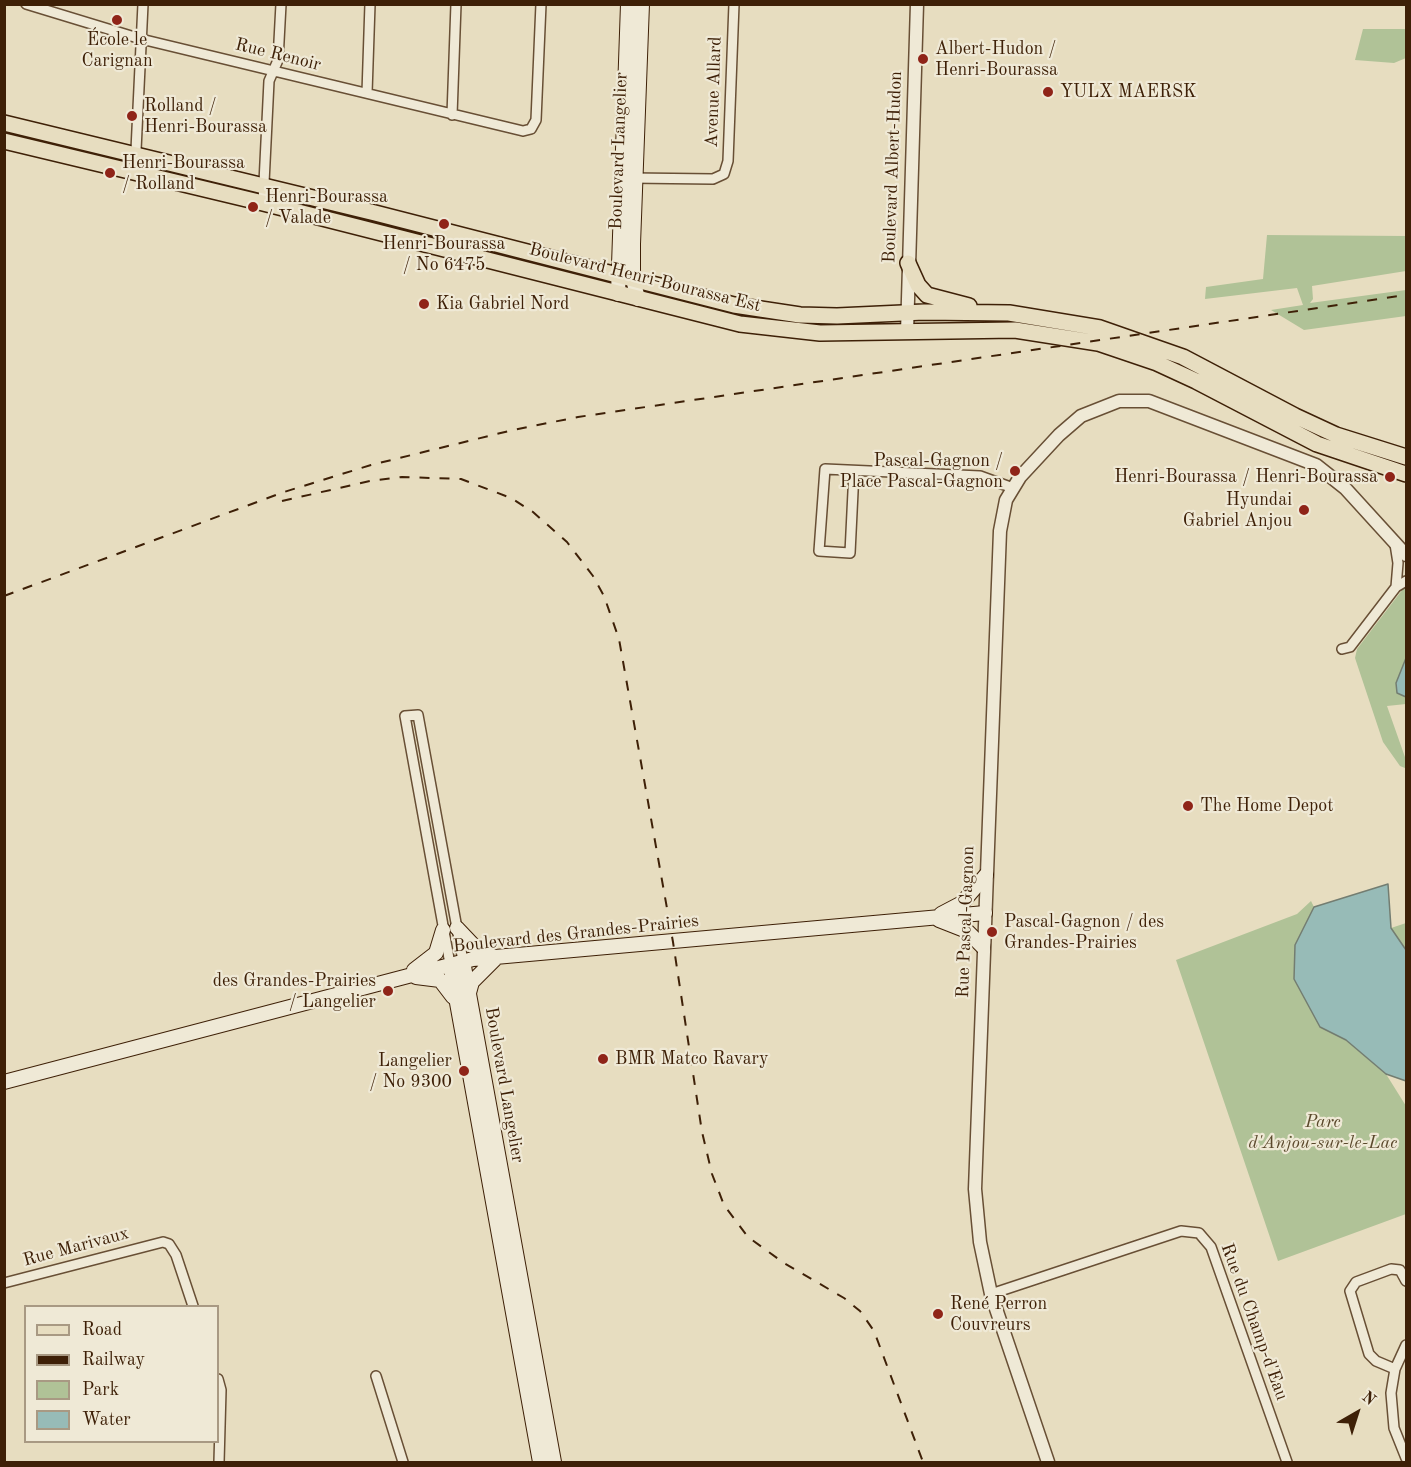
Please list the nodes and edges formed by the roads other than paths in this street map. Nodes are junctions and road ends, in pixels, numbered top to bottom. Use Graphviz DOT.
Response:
graph roads {
  1 [pos="26,4"];
  2 [pos="143,4"];
  3 [pos="280,4"];
  4 [pos="370,4"];
  5 [pos="456,4"];
  6 [pos="541,4"];
  7 [pos="628,4"];
  8 [pos="642,4"];
  9 [pos="734,4"];
  10 [pos="917,4"];
  11 [pos="141,39"];
  12 [pos="273,72"];
  13 [pos="367,93"];
  14 [pos="452,115"];
  15 [pos="4,123"];
  16 [pos="4,141"];
  17 [pos="136,154"];
  18 [pos="135,171"];
  19 [pos="621,177"];
  20 [pos="636,178"];
  21 [pos="263,185"];
  22 [pos="263,202"];
  23 [pos="908,263"];
  24 [pos="625,277"];
  25 [pos="618,294"];
  26 [pos="638,299"];
  27 [pos="983,312"];
  28 [pos="906,313"];
  29 [pos="907,332"];
  30 [pos="1407,457"];
  31 [pos="854,471"];
  32 [pos="1407,474"];
  33 [pos="1014,488"];
  34 [pos="1395,544"];
  35 [pos="1407,555"];
  36 [pos="1407,581"];
  37 [pos="1396,587"];
  38 [pos="1342,649"];
  39 [pos="986,875"];
  40 [pos="985,914"];
  41 [pos="931,918"];
  42 [pos="450,929"];
  43 [pos="983,947"];
  44 [pos="496,958"];
  45 [pos="457,963"];
  46 [pos="399,978"];
  47 [pos="469,994"];
  48 [pos="459,1014"];
  49 [pos="4,1082"];
  50 [pos="1407,1281"];
  51 [pos="4,1283"];
  52 [pos="991,1294"];
  53 [pos="193,1305"];
  54 [pos="1407,1345"];
  55 [pos="1395,1369"];
  56 [pos="376,1376"];
  57 [pos="219,1383"];
  58 [pos="1407,1458"];
  59 [pos="219,1462"];
  60 [pos="403,1462"];
  61 [pos="540,1462"];
  62 [pos="554,1462"];
  63 [pos="1048,1462"];
  64 [pos="1287,1462"];
  1 -- 11 [label="street, Rue Renoir"];
  2 -- 11 [label="street"];
  3 -- 12 [label="street"];
  4 -- 13 [label="street"];
  5 -- 14 [label="street"];
  6 -- 14 [label="street, Rue Renoir"];
  7 -- 19 [label="main road, Boulevard Langelier"];
  8 -- 20 [label="main road, Boulevard Langelier"];
  9 -- 20 [label="street, Avenue Allard"];
  10 -- 23 [label="street, Boulevard Albert-Hudon"];
  11 -- 12 [label="street, Rue Renoir"];
  11 -- 17 [label="street"];
  12 -- 13 [label="street, Rue Renoir"];
  12 -- 21 [label="street"];
  13 -- 14 [label="street, Rue Renoir"];
  15 -- 17 [label="main road, Boulevard Henri-Bourassa Est"];
  16 -- 18 [label="main road, Boulevard Henri-Bourassa Est"];
  17 -- 18 [label="street"];
  17 -- 21 [label="main road, Boulevard Henri-Bourassa Est"];
  18 -- 22 [label="main road, Boulevard Henri-Bourassa Est"];
  19 -- 20 [label="street"];
  19 -- 24 [label="main road, Boulevard Langelier"];
  20 -- 24 [label="main road, Boulevard Langelier"];
  21 -- 22 [label="street"];
  21 -- 24 [label="main road, Boulevard Henri-Bourassa Est"];
  22 -- 25 [label="main road, Boulevard Henri-Bourassa Est"];
  23 -- 27 [label="main road"];
  23 -- 28 [label="street, Boulevard Albert-Hudon"];
  24 -- 25 [label="main road, Boulevard Langelier"];
  24 -- 26 [label="main road, Boulevard Langelier"];
  24 -- 28 [label="main road, Boulevard Henri-Bourassa Est"];
  25 -- 26 [label="main road, Boulevard Henri-Bourassa Est"];
  26 -- 29 [label="main road, Boulevard Henri-Bourassa Est"];
  27 -- 28 [label="main road, Boulevard Henri-Bourassa Est"];
  27 -- 30 [label="main road, Boulevard Henri-Bourassa Est"];
  28 -- 29 [label="street, Boulevard Albert-Hudon"];
  29 -- 32 [label="main road, Boulevard Henri-Bourassa Est"];
  31 -- 31 [label="street"];
  31 -- 33 [label="street"];
  33 -- 34 [label="street, Rue Pascal-Gagnon"];
  33 -- 39 [label="street, Rue Pascal-Gagnon"];
  34 -- 35 [label="street"];
  34 -- 37 [label="street"];
  36 -- 37 [label="street"];
  37 -- 38 [label="street"];
  39 -- 40 [label="street, Rue Pascal-Gagnon"];
  39 -- 41 [label="main road"];
  40 -- 41 [label="main road, Boulevard des Grandes-Prairies"];
  40 -- 43 [label="street, Rue Pascal-Gagnon"];
  41 -- 43 [label="main road"];
  41 -- 44 [label="main road, Boulevard des Grandes-Prairies"];
  42 -- 42 [label="street, Boulevard Langelier"];
  42 -- 44 [label="main road"];
  42 -- 45 [label="street, Boulevard Langelier"];
  42 -- 45 [label="street, Boulevard Langelier"];
  42 -- 46 [label="main road"];
  43 -- 52 [label="street, Rue Pascal-Gagnon"];
  44 -- 45 [label="main road, Boulevard des Grandes-Prairies"];
  44 -- 47 [label="main road"];
  45 -- 46 [label="main road, Boulevard des Grandes-Prairies"];
  45 -- 47 [label="main road, Boulevard Langelier"];
  45 -- 48 [label="main road, Boulevard Langelier"];
  46 -- 48 [label="main road"];
  46 -- 49 [label="main road, Boulevard des Grandes-Prairies"];
  47 -- 62 [label="main road, Boulevard Langelier"];
  48 -- 61 [label="main road, Boulevard Langelier"];
  50 -- 55 [label="street"];
  51 -- 53 [label="street, Rue Marivaux"];
  52 -- 63 [label="street, Rue Pascal-Gagnon"];
  52 -- 64 [label="street, Rue du Champ-d'Eau"];
  54 -- 55 [label="street"];
  55 -- 58 [label="street"];
  56 -- 60 [label="street"];
  57 -- 59 [label="street"];
}
